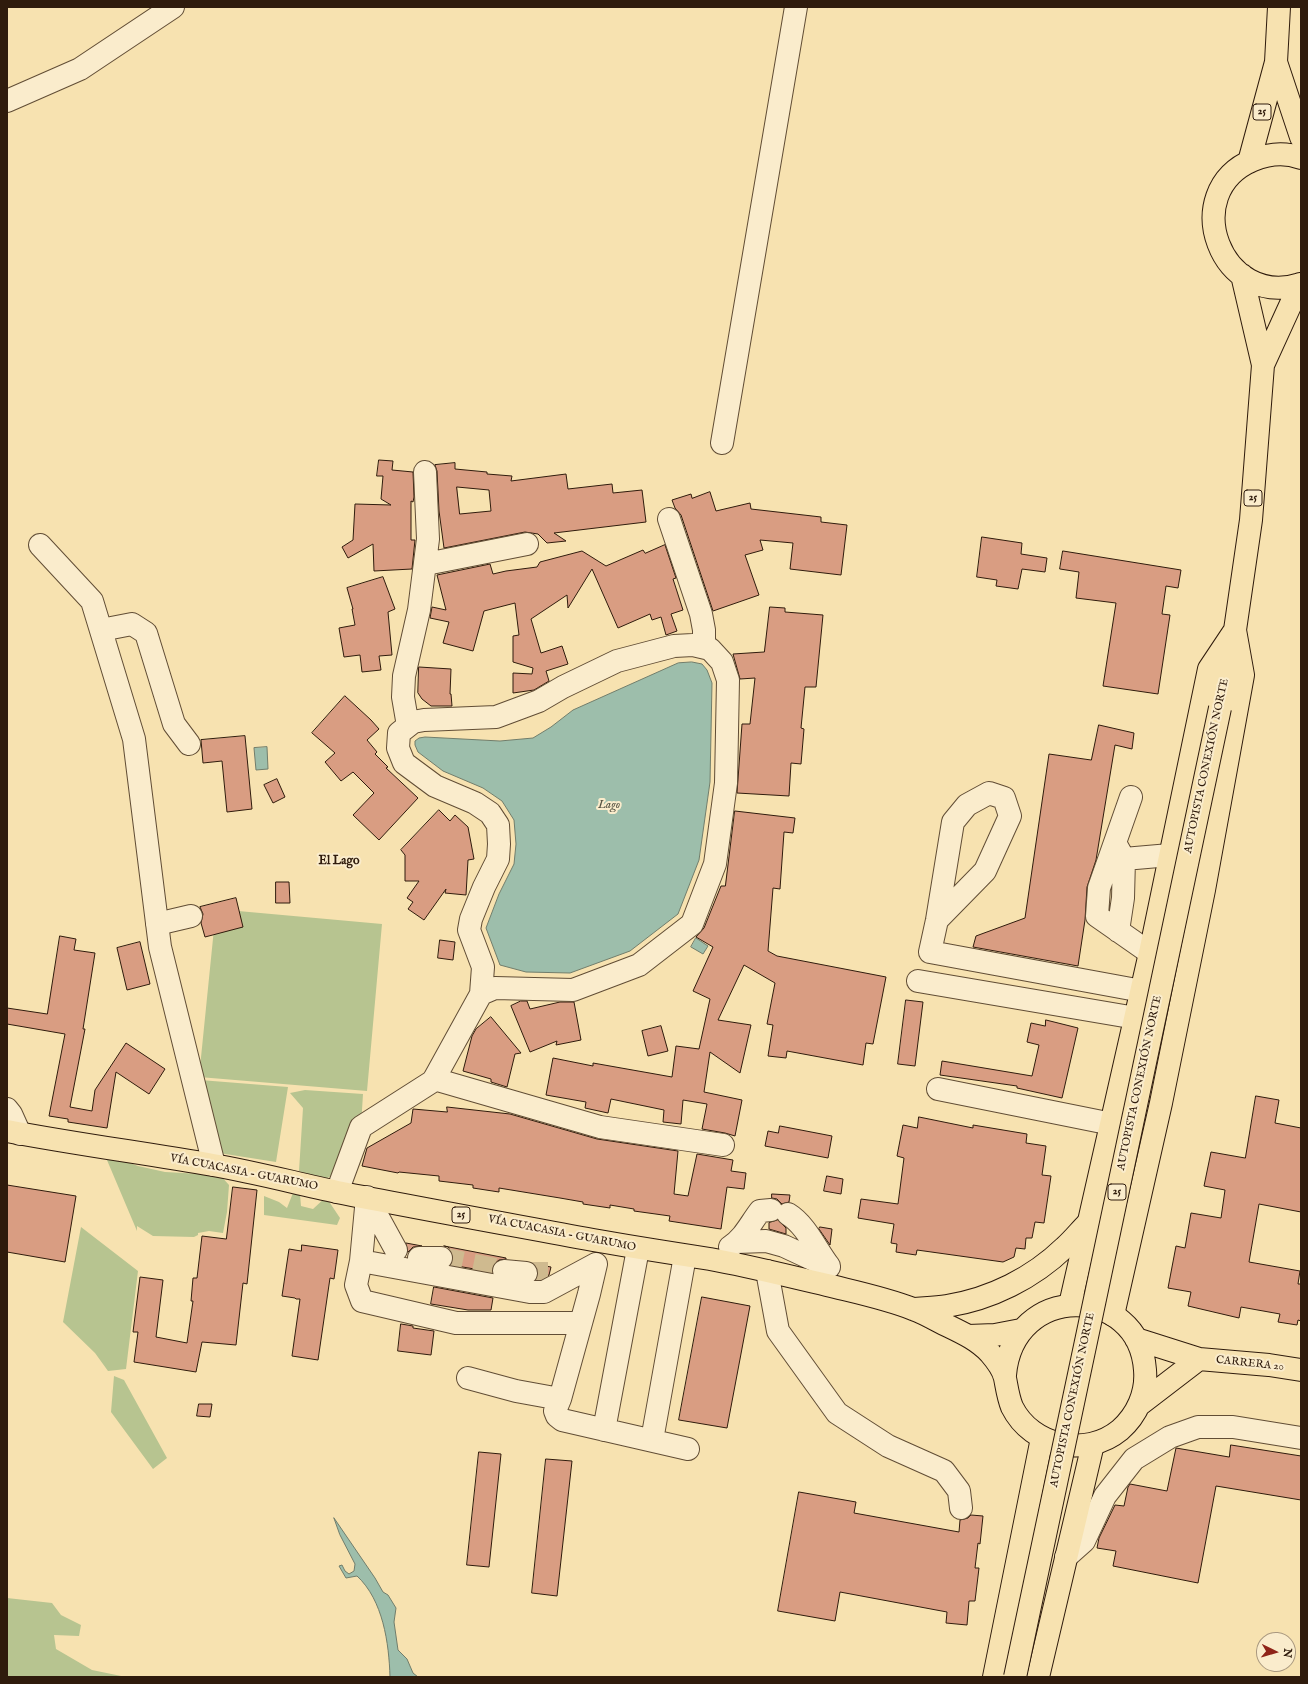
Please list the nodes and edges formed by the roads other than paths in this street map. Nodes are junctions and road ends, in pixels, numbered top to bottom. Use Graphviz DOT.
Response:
graph roads {
  1 [pos="173,7"];
  2 [pos="796,7"];
  3 [pos="1279,7"];
  4 [pos="1276,62"];
  5 [pos="7,101"];
  6 [pos="1301,137"];
  7 [pos="1301,158"];
  8 [pos="1249,162"];
  9 [pos="1242,275"];
  10 [pos="1300,284"];
  11 [pos="1263,365"];
  12 [pos="722,443"];
  13 [pos="425,472"];
  14 [pos="669,518"];
  15 [pos="527,544"];
  16 [pos="40,545"];
  17 [pos="426,564"];
  18 [pos="101,630"];
  19 [pos="1235,630"];
  20 [pos="704,647"];
  21 [pos="408,726"];
  22 [pos="189,744"];
  23 [pos="1132,797"];
  24 [pos="1120,851"];
  25 [pos="1170,855"];
  26 [pos="191,916"];
  27 [pos="938,920"];
  28 [pos="157,924"];
  29 [pos="1150,953"];
  30 [pos="918,981"];
  31 [pos="1142,991"];
  32 [pos="481,994"];
  33 [pos="1136,1018"];
  34 [pos="434,1079"];
  35 [pos="938,1089"];
  36 [pos="7,1109"];
  37 [pos="1112,1124"];
  38 [pos="14,1133"];
  39 [pos="723,1145"];
  40 [pos="214,1165"];
  41 [pos="337,1192"];
  42 [pos="367,1198"];
  43 [pos="1088,1222"];
  44 [pos="737,1242"];
  45 [pos="631,1247"];
  46 [pos="396,1250"];
  47 [pos="685,1256"];
  48 [pos="419,1258"];
  49 [pos="441,1258"];
  50 [pos="711,1260"];
  51 [pos="361,1261"];
  52 [pos="596,1264"];
  53 [pos="829,1268"];
  54 [pos="504,1271"];
  55 [pos="767,1271"];
  56 [pos="526,1273"];
  57 [pos="550,1273"];
  58 [pos="840,1289"];
  59 [pos="1070,1305"];
  60 [pos="913,1309"];
  61 [pos="1113,1315"];
  62 [pos="581,1323"];
  63 [pos="1021,1330"];
  64 [pos="968,1336"];
  65 [pos="1136,1339"];
  66 [pos="1199,1359"];
  67 [pos="1301,1370"];
  68 [pos="1005,1375"];
  69 [pos="468,1378"];
  70 [pos="560,1399"];
  71 [pos="1139,1404"];
  72 [pos="604,1430"];
  73 [pos="1042,1438"];
  74 [pos="1301,1438"];
  75 [pos="652,1440"];
  76 [pos="1093,1444"];
  77 [pos="688,1449"];
  78 [pos="961,1508"];
  79 [pos="1066,1557"];
  80 [pos="994,1677"];
  81 [pos="1015,1677"];
  82 [pos="1038,1677"];
  1 -- 5 [label="street"];
  2 -- 12 [label="street"];
  3 -- 4 [label="main road, 25"];
  4 -- 6 [label="main road, 25"];
  4 -- 8 [label="main road, 25"];
  7 -- 8 [label="main road"];
  8 -- 9 [label="main road"];
  9 -- 10 [label="main road"];
  9 -- 11 [label="main road, 25"];
  10 -- 11 [label="main road, 25"];
  11 -- 19 [label="main road, 25"];
  13 -- 17 [label="street"];
  14 -- 20 [label="street"];
  15 -- 17 [label="street"];
  16 -- 18 [label="street"];
  17 -- 21 [label="street"];
  18 -- 22 [label="street"];
  18 -- 28 [label="street"];
  19 -- 25 [label="main road"];
  19 -- 61 [label="main road"];
  19 -- 81 [label="main road, AUTOPISTA CONEXIÓN NORTE / 25, bridge"];
  20 -- 21 [label="street"];
  20 -- 32 [label="street"];
  21 -- 32 [label="street"];
  23 -- 24 [label="street"];
  24 -- 25 [label="street"];
  24 -- 29 [label="street"];
  25 -- 29 [label="main road"];
  26 -- 28 [label="street"];
  27 -- 27 [label="street"];
  27 -- 31 [label="street"];
  28 -- 40 [label="street"];
  29 -- 31 [label="main road"];
  30 -- 33 [label="street"];
  31 -- 33 [label="main road"];
  32 -- 34 [label="street"];
  33 -- 37 [label="main road"];
  34 -- 39 [label="street"];
  34 -- 41 [label="street"];
  35 -- 37 [label="street"];
  36 -- 38 [label="street"];
  37 -- 43 [label="main road"];
  38 -- 40 [label="main road, VÍA CUACASIA - GUARUMO / 25"];
  40 -- 41 [label="main road, VÍA CUACASIA - GUARUMO / 25"];
  41 -- 42 [label="main road, VÍA CUACASIA - GUARUMO / 25"];
  42 -- 45 [label="main road, VÍA CUACASIA - GUARUMO / 25"];
  42 -- 46 [label="street"];
  42 -- 51 [label="street"];
  43 -- 59 [label="main road"];
  43 -- 60 [label="main road"];
  44 -- 50 [label="street"];
  44 -- 53 [label="street"];
  44 -- 53 [label="street"];
  45 -- 47 [label="main road, VÍA CUACASIA - GUARUMO / 25"];
  45 -- 52 [label="street"];
  45 -- 72 [label="street"];
  47 -- 50 [label="main road, VÍA CUACASIA - GUARUMO / 25"];
  47 -- 75 [label="street"];
  48 -- 49 [label="street"];
  50 -- 55 [label="main road, VÍA CUACASIA - GUARUMO / 25"];
  51 -- 52 [label="street"];
  51 -- 62 [label="street"];
  52 -- 57 [label="street"];
  52 -- 62 [label="street"];
  53 -- 58 [label="street"];
  54 -- 56 [label="street"];
  55 -- 58 [label="main road, VÍA CUACASIA - GUARUMO / 25"];
  55 -- 78 [label="street"];
  58 -- 60 [label="main road, VÍA CUACASIA - GUARUMO / 25"];
  59 -- 61 [label="main road, 25"];
  59 -- 63 [label="main road, 25"];
  60 -- 64 [label="main road, VÍA CUACASIA - GUARUMO / 25"];
  61 -- 65 [label="main road, 25"];
  62 -- 70 [label="street"];
  63 -- 64 [label="main road, VÍA CUACASIA - GUARUMO / 25"];
  63 -- 68 [label="main road, 25"];
  64 -- 68 [label="main road, VÍA CUACASIA - GUARUMO / 25"];
  65 -- 66 [label="main road, CARRERA 20"];
  65 -- 71 [label="main road, 25"];
  66 -- 67 [label="main road, CARRERA 20"];
  66 -- 71 [label="main road, 25"];
  68 -- 73 [label="main road, 25"];
  69 -- 70 [label="street"];
  70 -- 72 [label="street"];
  71 -- 76 [label="main road, 25"];
  72 -- 75 [label="street"];
  73 -- 76 [label="main road, 25"];
  73 -- 80 [label="main road"];
  74 -- 79 [label="street"];
  75 -- 77 [label="street"];
  76 -- 79 [label="main road"];
  79 -- 82 [label="main road"];
}
